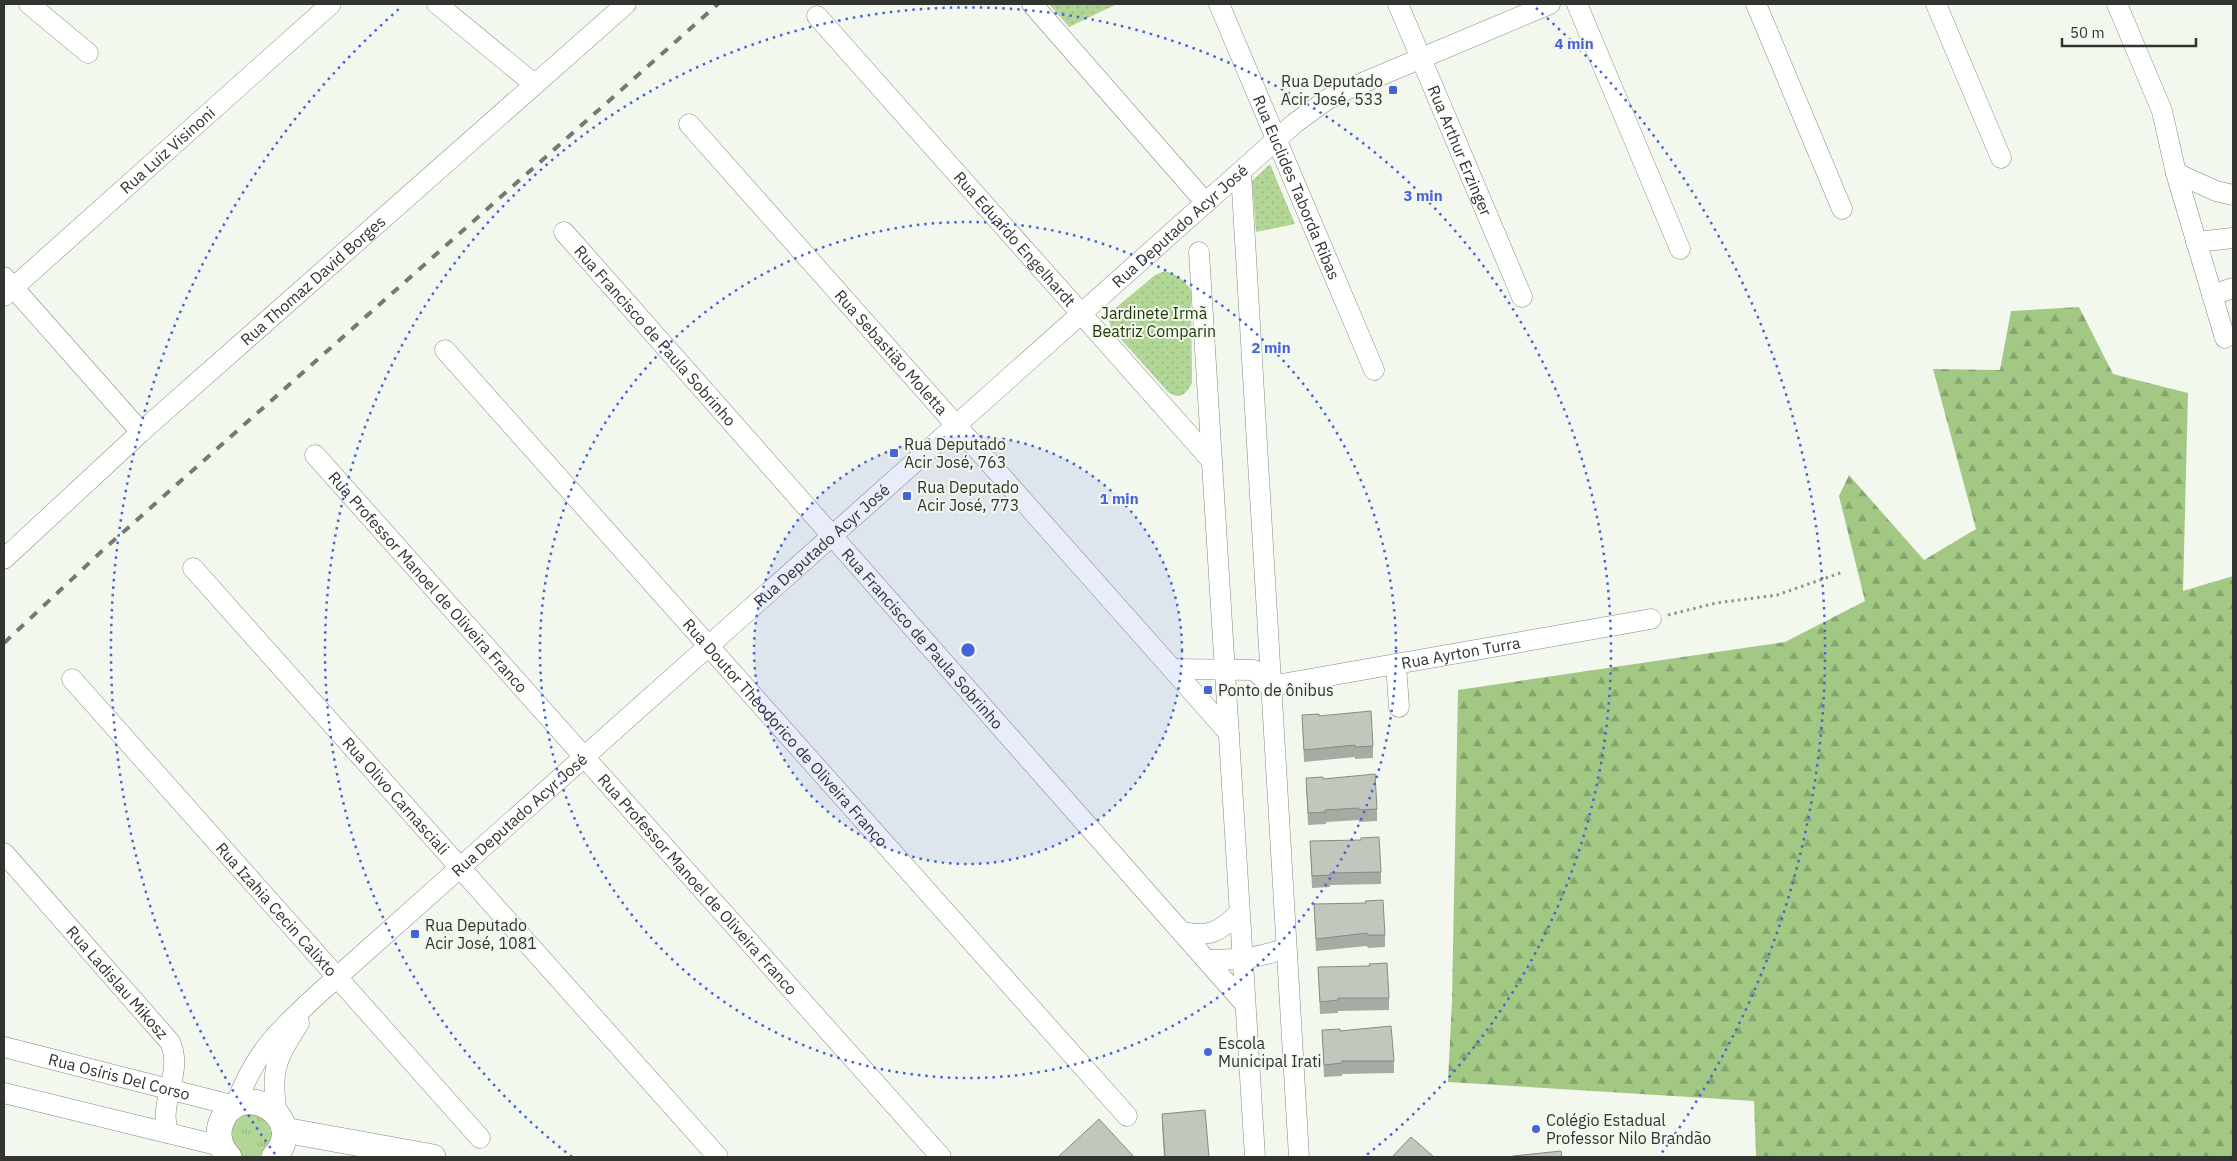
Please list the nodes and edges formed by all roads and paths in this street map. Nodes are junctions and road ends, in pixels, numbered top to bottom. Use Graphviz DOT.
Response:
graph roads {
  1 [pos="28,4"];
  2 [pos="331,4"];
  3 [pos="437,4"];
  4 [pos="626,4"];
  5 [pos="1032,4"];
  6 [pos="1219,4"];
  7 [pos="1398,4"];
  8 [pos="1550,4"];
  9 [pos="1577,4"];
  10 [pos="1756,4"];
  11 [pos="1936,4"];
  12 [pos="2117,4"];
  13 [pos="817,16"];
  14 [pos="88,53"];
  15 [pos="1420,58"];
  16 [pos="534,84"];
  17 [pos="689,124"];
  18 [pos="1277,140"];
  19 [pos="2001,158"];
  20 [pos="1241,172"];
  21 [pos="2176,173"];
  22 [pos="2233,195"];
  23 [pos="1206,203"];
  24 [pos="1842,210"];
  25 [pos="564,232"];
  26 [pos="2233,238"];
  27 [pos="2196,242"];
  28 [pos="1680,249"];
  29 [pos="1199,252"];
  30 [pos="7,287"];
  31 [pos="2233,288"];
  32 [pos="2212,295"];
  33 [pos="1522,297"];
  34 [pos="1082,314"];
  35 [pos="2227,330"];
  36 [pos="445,350"];
  37 [pos="1374,370"];
  38 [pos="957,425"];
  39 [pos="141,432"];
  40 [pos="315,455"];
  41 [pos="1212,461"];
  42 [pos="832,536"];
  43 [pos="4,559"];
  44 [pos="193,568"];
  45 [pos="1843,572"];
  46 [pos="1651,619"];
  47 [pos="709,646"];
  48 [pos="1396,664"];
  49 [pos="1174,669"];
  50 [pos="1225,670"];
  51 [pos="72,679"];
  52 [pos="1271,686"];
  53 [pos="1399,708"];
  54 [pos="1229,733"];
  55 [pos="584,757"];
  56 [pos="4,853"];
  57 [pos="460,868"];
  58 [pos="1240,913"];
  59 [pos="1183,932"];
  60 [pos="1286,948"];
  61 [pos="1208,960"];
  62 [pos="1242,960"];
  63 [pos="337,977"];
  64 [pos="316,996"];
  65 [pos="1245,1004"];
  66 [pos="4,1047"];
  67 [pos="169,1089"];
  68 [pos="4,1093"];
  69 [pos="235,1106"];
  70 [pos="1127,1116"];
  71 [pos="280,1122"];
  72 [pos="168,1133"];
  73 [pos="480,1138"];
  74 [pos="224,1153"];
  75 [pos="274,1157"];
  76 [pos="433,1157"];
  77 [pos="718,1157"];
  78 [pos="941,1157"];
  79 [pos="1255,1157"];
  80 [pos="1298,1157"];
  1 -- 14 [label="street"];
  2 -- 30 [label="street, Rua Luiz Visinoni"];
  3 -- 16 [label="street"];
  4 -- 16 [label="street, Rua Thomaz David Borges"];
  5 -- 23 [label="street"];
  6 -- 18 [label="street, Rua Euclides Taborda Ribas"];
  7 -- 15 [label="street, Rua Arthur Erzinger"];
  8 -- 15 [label="street, Rua Deputado Acyr José"];
  9 -- 28 [label="street"];
  10 -- 24 [label="street"];
  11 -- 19 [label="street"];
  12 -- 21 [label="street"];
  13 -- 34 [label="street, Rua Eduardo Engelhardt"];
  15 -- 18 [label="street, Rua Deputado Acyr José"];
  15 -- 33 [label="street, Rua Arthur Erzinger"];
  16 -- 39 [label="street, Rua Thomaz David Borges"];
  17 -- 38 [label="street, Rua Sebastião Moletta"];
  18 -- 20 [label="street, Rua Deputado Acyr José"];
  18 -- 37 [label="street, Rua Euclides Taborda Ribas"];
  20 -- 23 [label="street, Rua Deputado Acyr José"];
  20 -- 52 [label="street"];
  21 -- 22 [label="street"];
  21 -- 27 [label="street"];
  23 -- 34 [label="street, Rua Deputado Acyr José"];
  25 -- 42 [label="street, Rua Francisco de Paula Sobrinho"];
  26 -- 27 [label="street"];
  27 -- 32 [label="street"];
  29 -- 41 [label="street"];
  30 -- 39 [label="street"];
  31 -- 32 [label="street"];
  32 -- 35 [label="street"];
  34 -- 38 [label="street, Rua Deputado Acyr José"];
  34 -- 41 [label="street, Rua Eduardo Engelhardt"];
  36 -- 47 [label="street, Rua Doutor Theodorico de Oliveira Franco"];
  38 -- 42 [label="street, Rua Deputado Acyr José"];
  38 -- 49 [label="street, Rua Sebastião Moletta"];
  39 -- 43 [label="street, Rua Thomaz David Borges"];
  40 -- 55 [label="street, Rua Professor Manoel de Oliveira Franco"];
  41 -- 50 [label="street"];
  42 -- 47 [label="street, Rua Deputado Acyr José"];
  42 -- 59 [label="street, Rua Francisco de Paula Sobrinho"];
  44 -- 57 [label="street, Rua Olivo Carnasciali"];
  45 -- 46 [label="path"];
  46 -- 48 [label="street, Rua Ayrton Turra"];
  47 -- 55 [label="street, Rua Deputado Acyr José"];
  47 -- 70 [label="street, Rua Doutor Theodorico de Oliveira Franco"];
  48 -- 52 [label="street, Rua Ayrton Turra"];
  48 -- 53 [label="street"];
  49 -- 50 [label="street"];
  49 -- 54 [label="street, Rua Sebastião Moletta"];
  50 -- 52 [label="street"];
  50 -- 54 [label="street"];
  51 -- 63 [label="street, Rua Izahia Cecin Calixto"];
  52 -- 60 [label="street"];
  54 -- 58 [label="street"];
  55 -- 57 [label="street, Rua Deputado Acyr José"];
  55 -- 78 [label="street, Rua Professor Manoel de Oliveira Franco"];
  56 -- 67 [label="street, Rua Ladislau Mikosz"];
  57 -- 63 [label="street, Rua Deputado Acyr José"];
  57 -- 77 [label="street, Rua Olivo Carnasciali"];
  58 -- 59 [label="street"];
  58 -- 62 [label="street"];
  59 -- 61 [label="street, Rua Francisco de Paula Sobrinho"];
  60 -- 62 [label="street"];
  60 -- 80 [label="street"];
  61 -- 62 [label="street"];
  61 -- 65 [label="street, Rua Francisco de Paula Sobrinho"];
  62 -- 65 [label="street"];
  63 -- 64 [label="street, Rua Deputado Acyr José"];
  63 -- 73 [label="street, Rua Izahia Cecin Calixto"];
  64 -- 69 [label="street, Rua Deputado Acyr José"];
  64 -- 71 [label="street, Rua Deputado Acyr José"];
  65 -- 79 [label="street"];
  66 -- 67 [label="street, Rua Osíris Del Corso"];
  67 -- 69 [label="street, Rua Osíris Del Corso"];
  67 -- 72 [label="street, Rua Ladislau Mikosz"];
  68 -- 72 [label="street"];
  69 -- 71 [label="main road"];
  69 -- 74 [label="main road"];
  71 -- 75 [label="main road"];
  71 -- 76 [label="main road"];
  72 -- 74 [label="street"];
}
